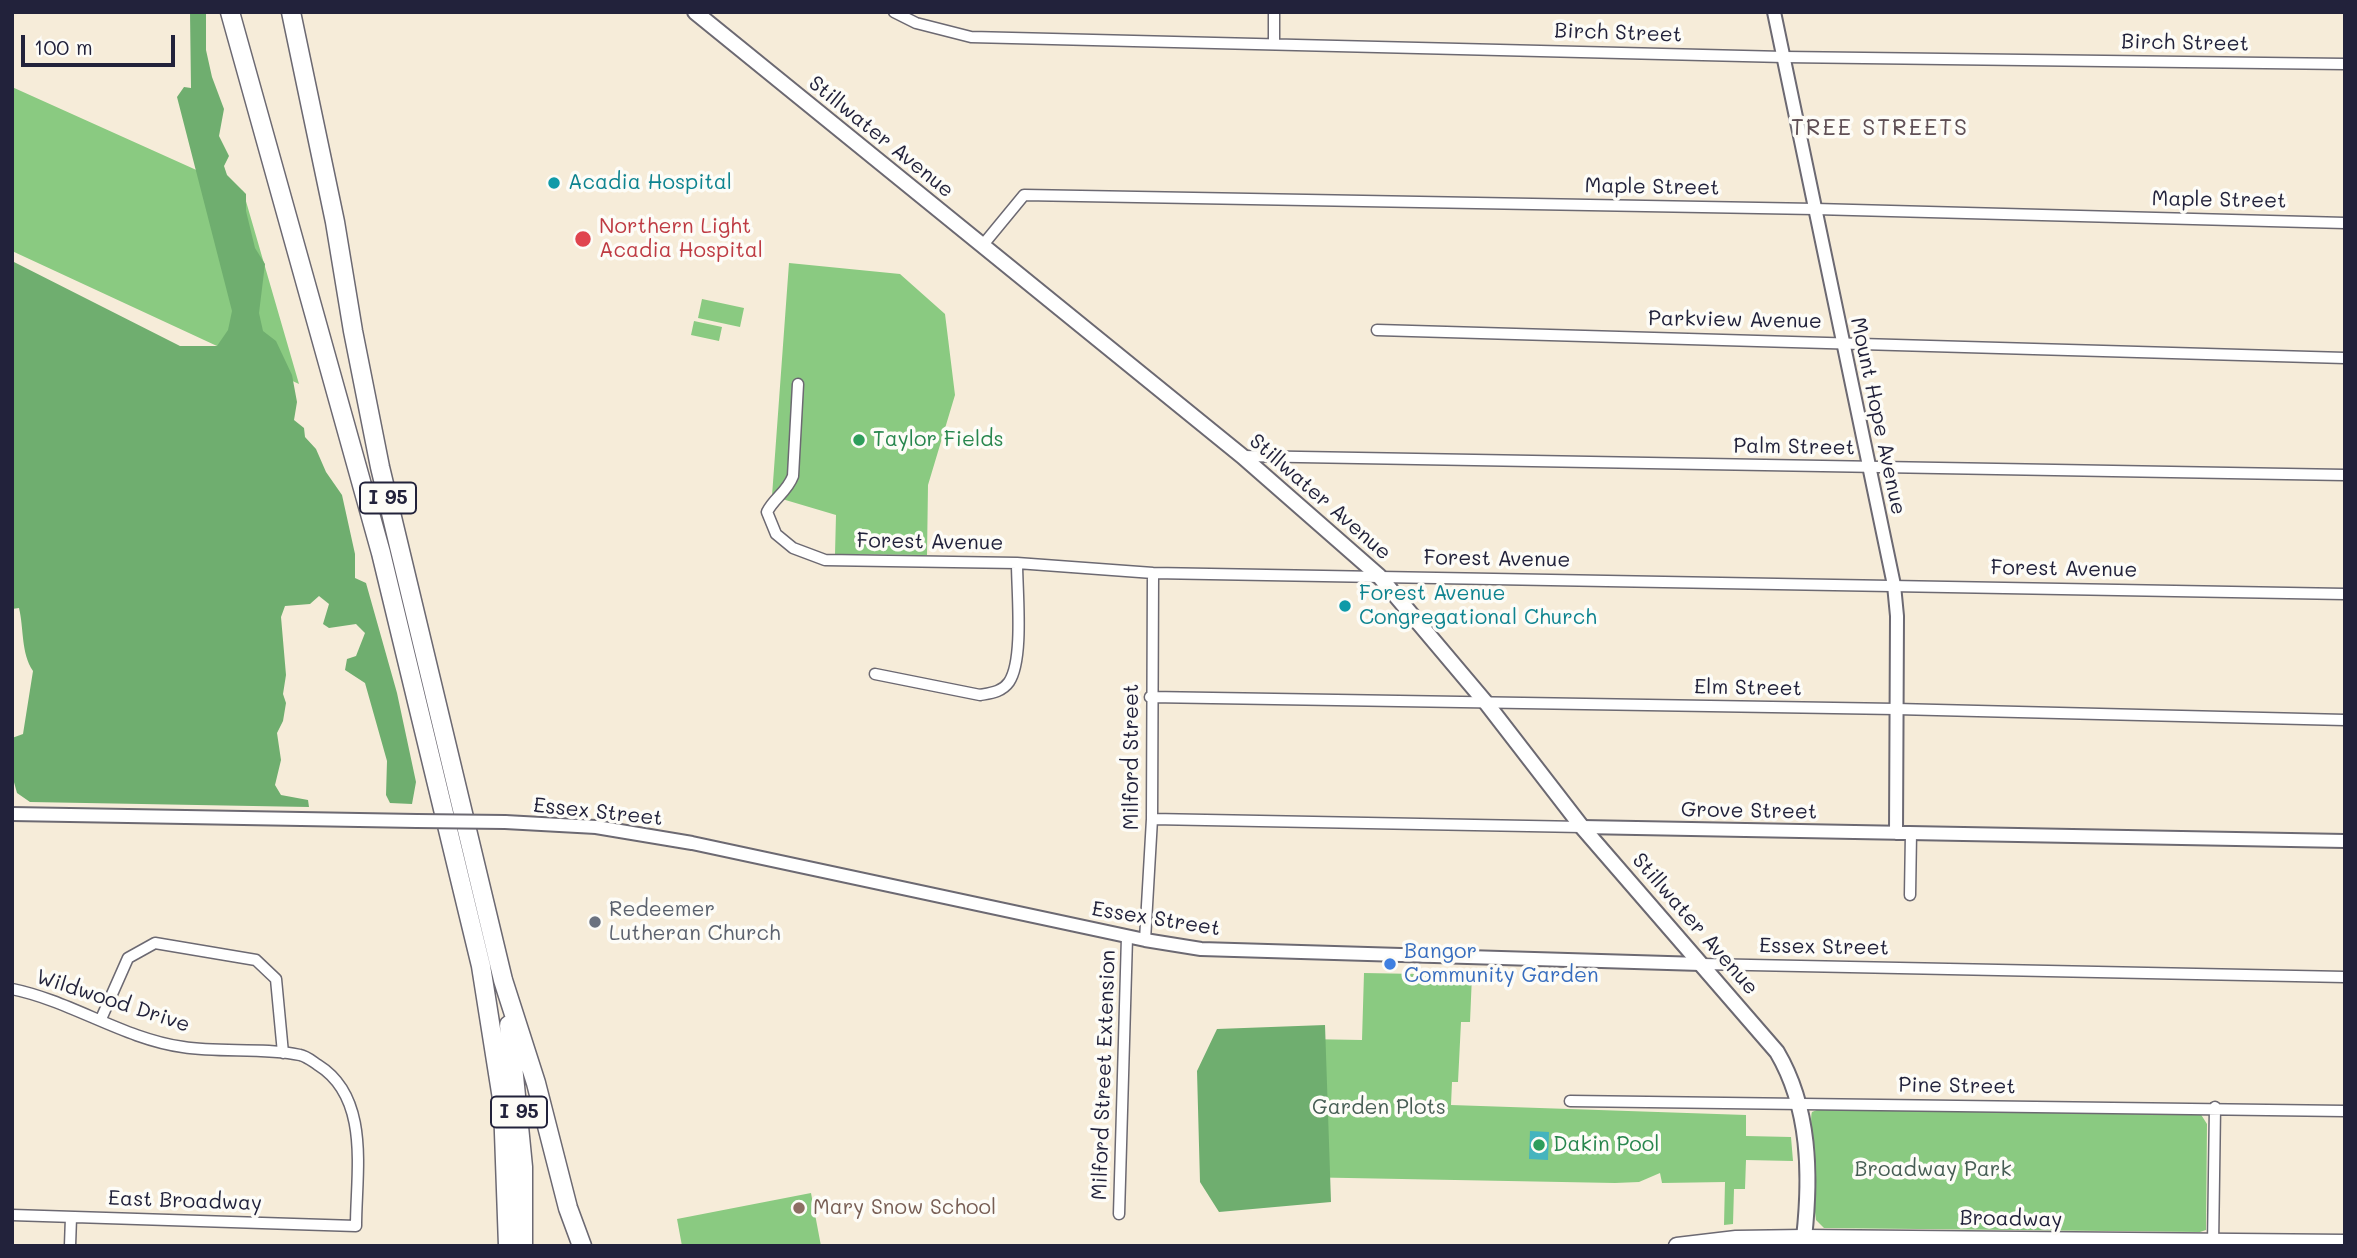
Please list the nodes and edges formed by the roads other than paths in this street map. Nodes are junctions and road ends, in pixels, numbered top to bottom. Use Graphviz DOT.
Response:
graph roads {
  1 [pos="230,12"];
  2 [pos="291,12"];
  3 [pos="894,12"];
  4 [pos="1274,12"];
  5 [pos="1774,12"];
  6 [pos="703,15"];
  7 [pos="1274,42"];
  8 [pos="1784,57"];
  9 [pos="2345,64"];
  10 [pos="1815,209"];
  11 [pos="2345,223"];
  12 [pos="982,246"];
  13 [pos="1377,330"];
  14 [pos="1842,342"];
  15 [pos="2345,358"];
  16 [pos="799,384"];
  17 [pos="1242,456"];
  18 [pos="1870,467"];
  19 [pos="2345,475"];
  20 [pos="1017,563"];
  21 [pos="1153,573"];
  22 [pos="1379,576"];
  23 [pos="1894,585"];
  24 [pos="2345,594"];
  25 [pos="875,674"];
  26 [pos="1150,697"];
  27 [pos="1487,704"];
  28 [pos="1896,709"];
  29 [pos="2345,720"];
  30 [pos="12,814"];
  31 [pos="1152,819"];
  32 [pos="1582,827"];
  33 [pos="1896,833"];
  34 [pos="1911,833"];
  35 [pos="2345,841"];
  36 [pos="1910,895"];
  37 [pos="1127,937"];
  38 [pos="1144,940"];
  39 [pos="1701,964"];
  40 [pos="2345,977"];
  41 [pos="503,980"];
  42 [pos="12,989"];
  43 [pos="101,1019"];
  44 [pos="283,1053"];
  45 [pos="1570,1101"];
  46 [pos="1799,1103"];
  47 [pos="2215,1107"];
  48 [pos="2345,1111"];
  49 [pos="507,1177"];
  50 [pos="1119,1214"];
  51 [pos="12,1215"];
  52 [pos="71,1217"];
  53 [pos="356,1226"];
  54 [pos="1736,1242"];
  55 [pos="1803,1242"];
  56 [pos="2345,1243"];
  57 [pos="2213,1244"];
  58 [pos="70,1246"];
  59 [pos="495,1246"];
  60 [pos="508,1246"];
  61 [pos="523,1246"];
  62 [pos="582,1246"];
  63 [pos="1677,1246"];
  1 -- 49 [label="highway, I 95"];
  2 -- 41 [label="highway, I 95"];
  3 -- 7 [label="street, Birch Street"];
  4 -- 7 [label="street"];
  5 -- 8 [label="street, Mount Hope Avenue"];
  6 -- 12 [label="main road, Stillwater Avenue"];
  7 -- 8 [label="street, Birch Street"];
  8 -- 9 [label="street, Birch Street"];
  8 -- 10 [label="street, Mount Hope Avenue"];
  10 -- 11 [label="street, Maple Street"];
  10 -- 12 [label="street, Maple Street"];
  10 -- 14 [label="street, Mount Hope Avenue"];
  12 -- 17 [label="main road, Stillwater Avenue"];
  13 -- 14 [label="street, Parkview Avenue"];
  14 -- 15 [label="street, Parkview Avenue"];
  14 -- 18 [label="street, Mount Hope Avenue"];
  16 -- 20 [label="street, Forest Avenue"];
  17 -- 18 [label="street, Palm Street"];
  17 -- 22 [label="main road, Stillwater Avenue"];
  18 -- 19 [label="street, Palm Street"];
  18 -- 23 [label="street, Mount Hope Avenue"];
  20 -- 21 [label="street, Forest Avenue"];
  20 -- 25 [label="street"];
  21 -- 22 [label="street, Forest Avenue"];
  21 -- 26 [label="street, Milford Street"];
  22 -- 23 [label="street, Forest Avenue"];
  22 -- 27 [label="main road, Stillwater Avenue"];
  23 -- 24 [label="street, Forest Avenue"];
  23 -- 28 [label="street, Mount Hope Avenue"];
  26 -- 27 [label="street, Elm Street"];
  26 -- 31 [label="street, Milford Street"];
  27 -- 28 [label="street, Elm Street"];
  27 -- 32 [label="main road, Stillwater Avenue"];
  28 -- 29 [label="street, Elm Street"];
  28 -- 33 [label="street, Mount Hope Avenue"];
  30 -- 37 [label="street, Essex Street, bridge"];
  31 -- 32 [label="street, Grove Street"];
  31 -- 38 [label="street, Milford Street"];
  32 -- 33 [label="street, Grove Street"];
  32 -- 39 [label="main road, Stillwater Avenue"];
  33 -- 34 [label="street, Grove Street"];
  34 -- 35 [label="street, Grove Street"];
  34 -- 36 [label="street"];
  37 -- 38 [label="street, Essex Street"];
  37 -- 50 [label="street, Milford Street Extension"];
  38 -- 39 [label="street, Essex Street"];
  39 -- 40 [label="street, Essex Street"];
  39 -- 46 [label="main road, Stillwater Avenue"];
  41 -- 61 [label="highway, I 95"];
  41 -- 62 [label="highway"];
  42 -- 43 [label="street, Wildwood Drive"];
  43 -- 44 [label="street, Wildwood Drive"];
  43 -- 44 [label="street"];
  44 -- 53 [label="street, Wildwood Drive"];
  45 -- 46 [label="street, Pine Street"];
  46 -- 47 [label="street, Pine Street"];
  46 -- 55 [label="main road, Stillwater Avenue"];
  47 -- 48 [label="street, Pine Street"];
  47 -- 57 [label="street"];
  49 -- 59 [label="highway"];
  49 -- 60 [label="highway, I 95"];
  51 -- 52 [label="street, East Broadway"];
  52 -- 53 [label="street, East Broadway"];
  52 -- 58 [label="street"];
  54 -- 55 [label="main road, Broadway"];
  54 -- 63 [label="main road, Broadway"];
  55 -- 57 [label="main road, Broadway"];
  56 -- 57 [label="main road, Broadway"];
}
